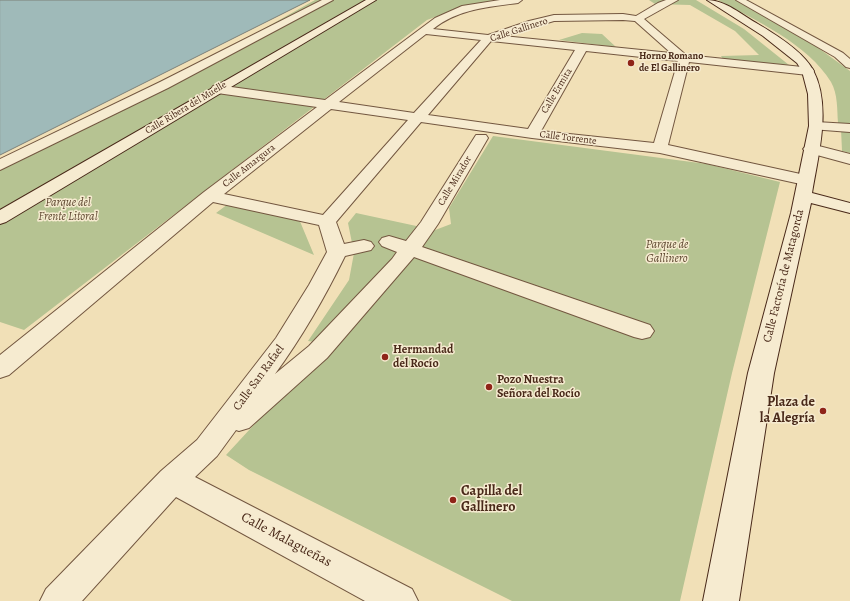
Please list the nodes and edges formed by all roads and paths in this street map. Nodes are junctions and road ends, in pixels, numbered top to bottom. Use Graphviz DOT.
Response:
graph roads {
  1 [pos="329,0"];
  2 [pos="372,0"];
  3 [pos="518,0"];
  4 [pos="674,0"];
  5 [pos="711,0"];
  6 [pos="740,0"];
  7 [pos="638,18"];
  8 [pos="424,31"];
  9 [pos="488,38"];
  10 [pos="582,48"];
  11 [pos="684,59"];
  12 [pos="850,65"];
  13 [pos="808,71"];
  14 [pos="217,89"];
  15 [pos="328,104"];
  16 [pos="419,118"];
  17 [pos="816,126"];
  18 [pos="850,128"];
  19 [pos="532,134"];
  20 [pos="481,138"];
  21 [pos="660,148"];
  22 [pos="811,150"];
  23 [pos="850,159"];
  24 [pos="0,165"];
  25 [pos="804,188"];
  26 [pos="210,196"];
  27 [pos="850,208"];
  28 [pos="0,218"];
  29 [pos="327,221"];
  30 [pos="399,245"];
  31 [pos="364,246"];
  32 [pos="337,252"];
  33 [pos="642,330"];
  34 [pos="0,369"];
  35 [pos="207,448"];
  36 [pos="172,480"];
  37 [pos="58,601"];
  38 [pos="400,601"];
  39 [pos="722,601"];
  1 -- 24 [label="street"];
  2 -- 14 [label="street, Calle Ribera del Muelle"];
  3 -- 8 [label="street, Calle Amargura"];
  4 -- 7 [label="street"];
  5 -- 13 [label="street, Calle Factoría de Matagorda"];
  6 -- 12 [label="street"];
  7 -- 9 [label="street, Calle Gallinero"];
  7 -- 11 [label="street"];
  8 -- 9 [label="street"];
  8 -- 15 [label="street, Calle Amargura"];
  9 -- 10 [label="street"];
  9 -- 16 [label="street, Calle Gallinero"];
  10 -- 11 [label="street"];
  10 -- 19 [label="street, Calle Ermita"];
  11 -- 13 [label="street"];
  11 -- 21 [label="street"];
  13 -- 17 [label="street, Calle Factoría de Matagorda"];
  14 -- 15 [label="street, Calle Torrente"];
  14 -- 28 [label="street, Calle Ribera del Muelle"];
  15 -- 16 [label="street, Calle Torrente"];
  15 -- 26 [label="street, Calle Amargura"];
  16 -- 19 [label="street, Calle Torrente"];
  16 -- 29 [label="street, Calle Gallinero"];
  17 -- 18 [label="street"];
  17 -- 22 [label="street, Calle Factoría de Matagorda"];
  19 -- 21 [label="street, Calle Torrente"];
  20 -- 30 [label="street, Calle Mirador"];
  21 -- 25 [label="street, Calle Torrente"];
  22 -- 23 [label="street"];
  22 -- 25 [label="street, Calle Factoría de Matagorda"];
  25 -- 27 [label="street, Calle Torrente"];
  25 -- 39 [label="street, Calle Factoría de Matagorda"];
  26 -- 29 [label="street"];
  26 -- 34 [label="street, Calle Amargura"];
  29 -- 32 [label="street"];
  30 -- 33 [label="street"];
  30 -- 35 [label="street, Calle Mirador"];
  31 -- 32 [label="street"];
  32 -- 35 [label="street, Calle San Rafael"];
  35 -- 36 [label="street, Calle San Rafael"];
  36 -- 37 [label="street, Calle San Rafael"];
  36 -- 38 [label="street, Calle Malagueñas"];
}
